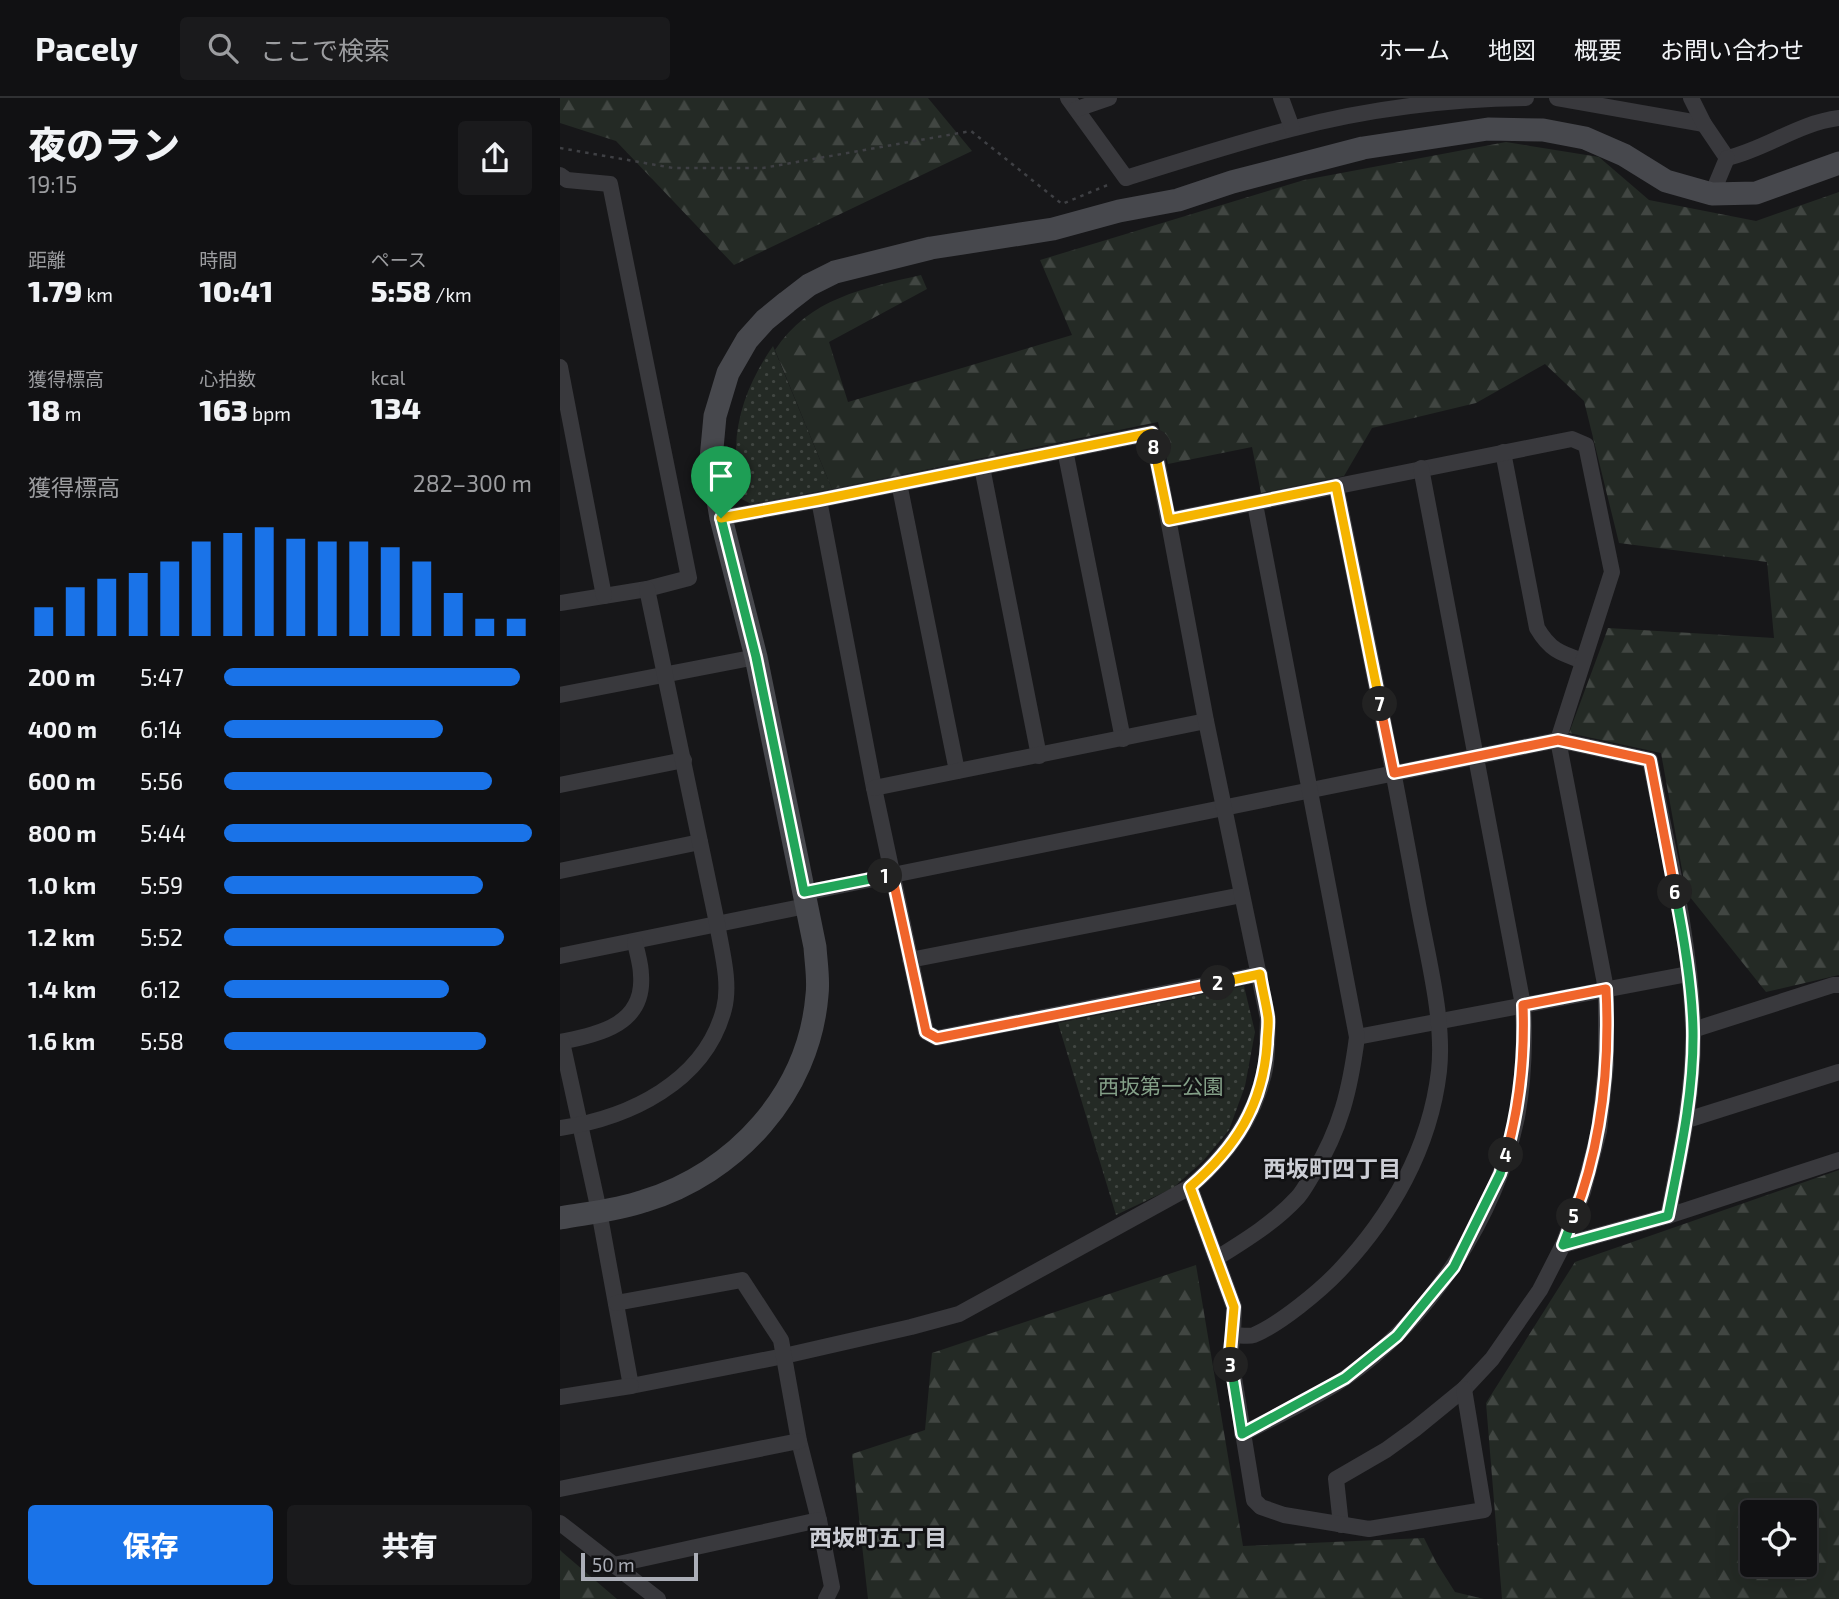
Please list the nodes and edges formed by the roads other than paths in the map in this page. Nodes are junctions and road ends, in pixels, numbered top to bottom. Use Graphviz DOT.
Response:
graph roads {
  1 [pos="1109,98"];
  2 [pos="1281,98"];
  3 [pos="1526,98"];
  4 [pos="1557,98"];
  5 [pos="1691,98"];
  6 [pos="1475,99"];
  7 [pos="1839,101"];
  8 [pos="1073,104"];
  9 [pos="1835,118"];
  10 [pos="1704,124"];
  11 [pos="1292,128"];
  12 [pos="1727,158"];
  13 [pos="1839,163"];
  14 [pos="560,175"];
  15 [pos="1712,194"];
  16 [pos="560,366"];
  17 [pos="1065,450"];
  18 [pos="1503,452"];
  19 [pos="982,467"];
  20 [pos="1421,468"];
  21 [pos="899,483"];
  22 [pos="1336,486"];
  23 [pos="819,500"];
  24 [pos="1255,504"];
  25 [pos="721,518"];
  26 [pos="1169,520"];
  27 [pos="647,589"];
  28 [pos="604,596"];
  29 [pos="560,603"];
  30 [pos="756,657"];
  31 [pos="1583,661"];
  32 [pos="666,675"];
  33 [pos="560,695"];
  34 [pos="1206,721"];
  35 [pos="1123,739"];
  36 [pos="1558,740"];
  37 [pos="1039,756"];
  38 [pos="1477,757"];
  39 [pos="684,760"];
  40 [pos="957,771"];
  41 [pos="1394,773"];
  42 [pos="560,785"];
  43 [pos="874,788"];
  44 [pos="1311,790"];
  45 [pos="1224,807"];
  46 [pos="701,842"];
  47 [pos="560,871"];
  48 [pos="892,875"];
  49 [pos="1242,895"];
  50 [pos="805,899"];
  51 [pos="717,923"];
  52 [pos="635,942"];
  53 [pos="560,956"];
  54 [pos="910,960"];
  55 [pos="1260,974"];
  56 [pos="1688,974"];
  57 [pos="1839,985"];
  58 [pos="1606,989"];
  59 [pos="1523,1005"];
  60 [pos="1439,1021"];
  61 [pos="1693,1031"];
  62 [pos="1357,1037"];
  63 [pos="561,1042"];
  64 [pos="1839,1072"];
  65 [pos="1687,1120"];
  66 [pos="579,1125"];
  67 [pos="560,1128"];
  68 [pos="1839,1160"];
  69 [pos="1190,1187"];
  70 [pos="599,1210"];
  71 [pos="1668,1216"];
  72 [pos="560,1218"];
  73 [pos="1563,1245"];
  74 [pos="1217,1258"];
  75 [pos="616,1303"];
  76 [pos="1233,1335"];
  77 [pos="784,1356"];
  78 [pos="631,1385"];
  79 [pos="1464,1390"];
  80 [pos="560,1397"];
  81 [pos="1242,1434"];
  82 [pos="799,1441"];
  83 [pos="560,1489"];
  84 [pos="819,1520"];
  85 [pos="560,1523"];
  86 [pos="1341,1525"];
  87 [pos="614,1565"];
  88 [pos="658,1599"];
  89 [pos="826,1599"];
  1 -- 8 [label="street"];
  2 -- 11 [label="street"];
  3 -- 6 [label="street"];
  4 -- 10 [label="street"];
  5 -- 10 [label="street"];
  6 -- 11 [label="street"];
  7 -- 9 [label="street"];
  8 -- 11 [label="street"];
  9 -- 12 [label="street"];
  10 -- 12 [label="street"];
  12 -- 15 [label="street"];
  13 -- 15 [label="street"];
  14 -- 27 [label="street"];
  15 -- 25 [label="street"];
  16 -- 28 [label="street"];
  17 -- 19 [label="street"];
  17 -- 26 [label="street"];
  17 -- 35 [label="street"];
  18 -- 20 [label="street"];
  18 -- 31 [label="street"];
  18 -- 31 [label="street"];
  19 -- 21 [label="street"];
  19 -- 37 [label="street"];
  20 -- 22 [label="street"];
  20 -- 38 [label="street"];
  21 -- 23 [label="street"];
  21 -- 40 [label="street"];
  22 -- 24 [label="street"];
  22 -- 41 [label="street"];
  23 -- 25 [label="street"];
  23 -- 43 [label="street"];
  24 -- 26 [label="street"];
  24 -- 44 [label="street"];
  25 -- 30 [label="street"];
  26 -- 34 [label="street"];
  27 -- 28 [label="street"];
  27 -- 32 [label="street"];
  28 -- 29 [label="street"];
  30 -- 32 [label="street"];
  30 -- 50 [label="street"];
  31 -- 36 [label="street"];
  32 -- 33 [label="street"];
  32 -- 39 [label="street"];
  34 -- 35 [label="street"];
  34 -- 45 [label="street"];
  35 -- 37 [label="street"];
  36 -- 38 [label="street"];
  36 -- 56 [label="street"];
  36 -- 58 [label="street"];
  37 -- 40 [label="street"];
  38 -- 41 [label="street"];
  38 -- 59 [label="street"];
  39 -- 42 [label="street"];
  39 -- 46 [label="street"];
  40 -- 43 [label="street"];
  41 -- 44 [label="street"];
  41 -- 60 [label="street"];
  43 -- 48 [label="street"];
  44 -- 45 [label="street"];
  44 -- 62 [label="street"];
  45 -- 48 [label="street"];
  45 -- 49 [label="street"];
  46 -- 47 [label="street"];
  46 -- 51 [label="street"];
  48 -- 50 [label="street"];
  48 -- 54 [label="street"];
  49 -- 54 [label="street"];
  49 -- 55 [label="street"];
  50 -- 51 [label="street"];
  50 -- 70 [label="street"];
  51 -- 52 [label="street"];
  51 -- 66 [label="street"];
  52 -- 53 [label="street"];
  52 -- 63 [label="street"];
  54 -- 55 [label="street"];
  55 -- 69 [label="street"];
  56 -- 58 [label="street"];
  56 -- 61 [label="street"];
  57 -- 61 [label="street"];
  58 -- 59 [label="street"];
  58 -- 73 [label="street"];
  59 -- 60 [label="street"];
  59 -- 81 [label="street"];
  60 -- 62 [label="street"];
  60 -- 76 [label="street"];
  61 -- 65 [label="street"];
  62 -- 74 [label="street"];
  63 -- 66 [label="street"];
  64 -- 65 [label="street"];
  65 -- 71 [label="street"];
  66 -- 67 [label="street"];
  66 -- 70 [label="street"];
  68 -- 71 [label="street"];
  69 -- 74 [label="street"];
  69 -- 77 [label="street"];
  70 -- 72 [label="street"];
  70 -- 75 [label="street"];
  71 -- 73 [label="street"];
  73 -- 79 [label="street"];
  74 -- 76 [label="street"];
  75 -- 77 [label="street"];
  75 -- 78 [label="street"];
  76 -- 81 [label="street"];
  77 -- 78 [label="street"];
  77 -- 82 [label="street"];
  78 -- 80 [label="street"];
  79 -- 86 [label="street"];
  79 -- 86 [label="street"];
  81 -- 86 [label="street"];
  82 -- 83 [label="street"];
  82 -- 84 [label="street"];
  84 -- 87 [label="street"];
  84 -- 89 [label="street"];
  85 -- 87 [label="street"];
  87 -- 88 [label="street"];
}
